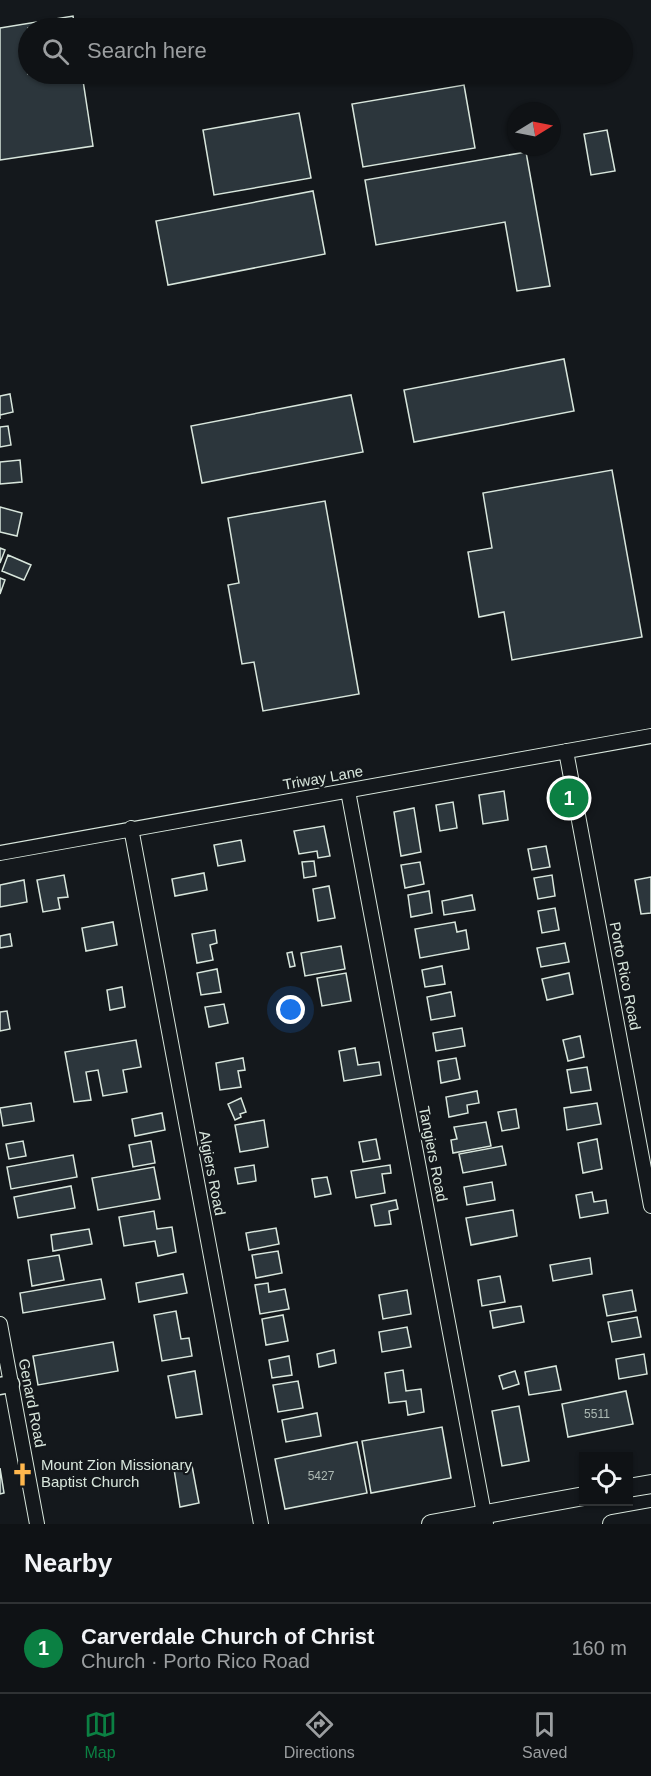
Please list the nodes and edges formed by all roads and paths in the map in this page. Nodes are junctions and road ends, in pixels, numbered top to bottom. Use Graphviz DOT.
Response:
graph roads {
  1 [pos="651,736"];
  2 [pos="566,752"];
  3 [pos="348,791"];
  4 [pos="131,828"];
  5 [pos="0,853"];
  6 [pos="651,1206"];
  7 [pos="0,1324"];
  8 [pos="6,1385"];
  9 [pos="651,1484"];
  10 [pos="633,1487"];
  11 [pos="579,1497"];
  12 [pos="651,1517"];
  13 [pos="485,1519"];
  14 [pos="37,1524"];
  15 [pos="261,1524"];
  16 [pos="430,1524"];
  17 [pos="612,1524"];
  1 -- 2 [label="street, Triway Lane"];
  2 -- 3 [label="street, Triway Lane"];
  2 -- 6 [label="street, Porto Rico Road"];
  3 -- 4 [label="street, Triway Lane"];
  3 -- 13 [label="street, Tangiers Road"];
  4 -- 5 [label="street, Triway Lane"];
  4 -- 15 [label="street, Algiers Road"];
  7 -- 8 [label="street, Genard Road"];
  8 -- 14 [label="street, Genard Road"];
  9 -- 10 [label="main road"];
  11 -- 13 [label="main road"];
  12 -- 17 [label="main road"];
  13 -- 16 [label="main road"];
}
